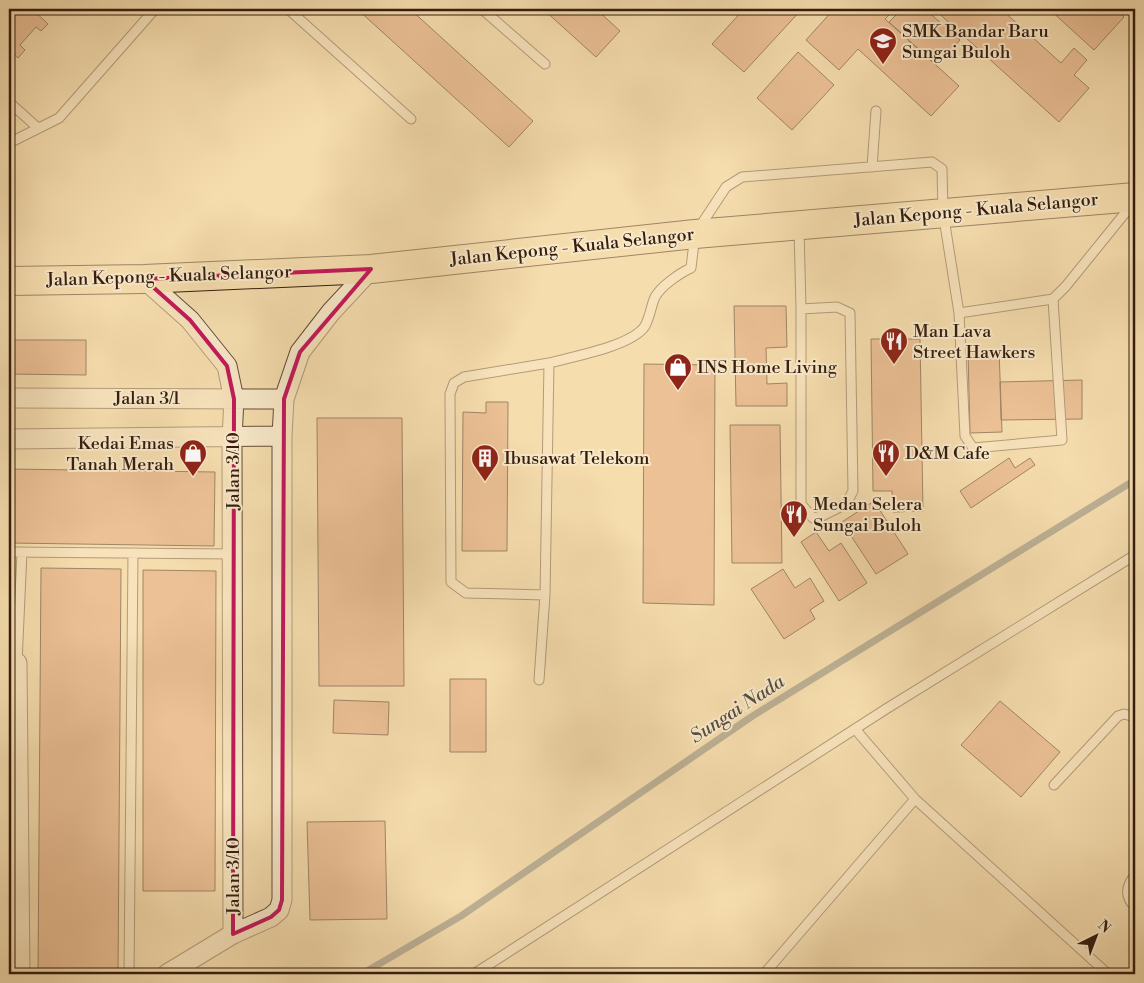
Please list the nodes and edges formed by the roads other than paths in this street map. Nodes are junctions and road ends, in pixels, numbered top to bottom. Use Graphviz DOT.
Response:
graph roads {
  1 [pos="155,9"];
  2 [pos="288,9"];
  3 [pos="482,9"];
  4 [pos="545,64"];
  5 [pos="9,102"];
  6 [pos="876,111"];
  7 [pos="411,119"];
  8 [pos="38,128"];
  9 [pos="9,143"];
  10 [pos="872,167"];
  11 [pos="1135,199"];
  12 [pos="943,212"];
  13 [pos="798,225"];
  14 [pos="695,234"];
  15 [pos="371,269"];
  16 [pos="144,280"];
  17 [pos="9,281"];
  18 [pos="1053,299"];
  19 [pos="801,309"];
  20 [pos="959,313"];
  21 [pos="548,363"];
  22 [pos="9,398"];
  23 [pos="234,399"];
  24 [pos="284,399"];
  25 [pos="282,436"];
  26 [pos="232,438"];
  27 [pos="9,439"];
  28 [pos="9,552"];
  29 [pos="22,552"];
  30 [pos="133,553"];
  31 [pos="233,554"];
  32 [pos="1135,556"];
  33 [pos="545,595"];
  34 [pos="13,663"];
  35 [pos="539,680"];
  36 [pos="1135,717"];
  37 [pos="855,729"];
  38 [pos="1054,784"];
  39 [pos="915,799"];
  40 [pos="1135,875"];
  41 [pos="1135,907"];
  42 [pos="233,934"];
  43 [pos="20,974"];
  44 [pos="129,974"];
  45 [pos="167,974"];
  46 [pos="474,974"];
  47 [pos="764,974"];
  48 [pos="1108,974"];
  1 -- 8 [label="lane"];
  2 -- 7 [label="lane"];
  3 -- 4 [label="lane"];
  5 -- 8 [label="lane"];
  6 -- 10 [label="lane"];
  8 -- 9 [label="lane"];
  10 -- 12 [label="lane"];
  10 -- 14 [label="lane"];
  11 -- 12 [label="highway, Jalan Kepong - Kuala Selangor"];
  11 -- 18 [label="lane"];
  12 -- 13 [label="highway, Jalan Kepong - Kuala Selangor"];
  12 -- 20 [label="lane"];
  13 -- 14 [label="highway, Jalan Kepong - Kuala Selangor"];
  13 -- 19 [label="lane"];
  14 -- 15 [label="highway, Jalan Kepong - Kuala Selangor"];
  14 -- 21 [label="lane"];
  15 -- 16 [label="highway, Jalan Kepong - Kuala Selangor"];
  15 -- 24 [label="street, Jalan 3/10"];
  16 -- 17 [label="highway, Jalan Kepong - Kuala Selangor"];
  16 -- 23 [label="street, Jalan 3/10"];
  18 -- 20 [label="lane"];
  18 -- 20 [label="lane"];
  19 -- 19 [label="lane"];
  21 -- 33 [label="lane"];
  21 -- 33 [label="lane"];
  22 -- 23 [label="street, Jalan 3/1"];
  23 -- 24 [label="street, Jalan 3/1"];
  23 -- 26 [label="street, Jalan 3/10"];
  24 -- 25 [label="street, Jalan 3/10"];
  25 -- 26 [label="street"];
  25 -- 42 [label="street, Jalan 3/10"];
  26 -- 27 [label="street"];
  26 -- 31 [label="street, Jalan 3/10"];
  28 -- 29 [label="lane"];
  29 -- 30 [label="lane"];
  29 -- 34 [label="lane"];
  30 -- 31 [label="lane"];
  30 -- 44 [label="lane"];
  31 -- 42 [label="street, Jalan 3/10"];
  32 -- 37 [label="lane"];
  33 -- 35 [label="lane"];
  34 -- 43 [label="street"];
  36 -- 38 [label="lane"];
  37 -- 39 [label="lane"];
  37 -- 46 [label="lane"];
  39 -- 47 [label="lane"];
  39 -- 48 [label="lane"];
  40 -- 41 [label="lane"];
  42 -- 45 [label="street"];
}
